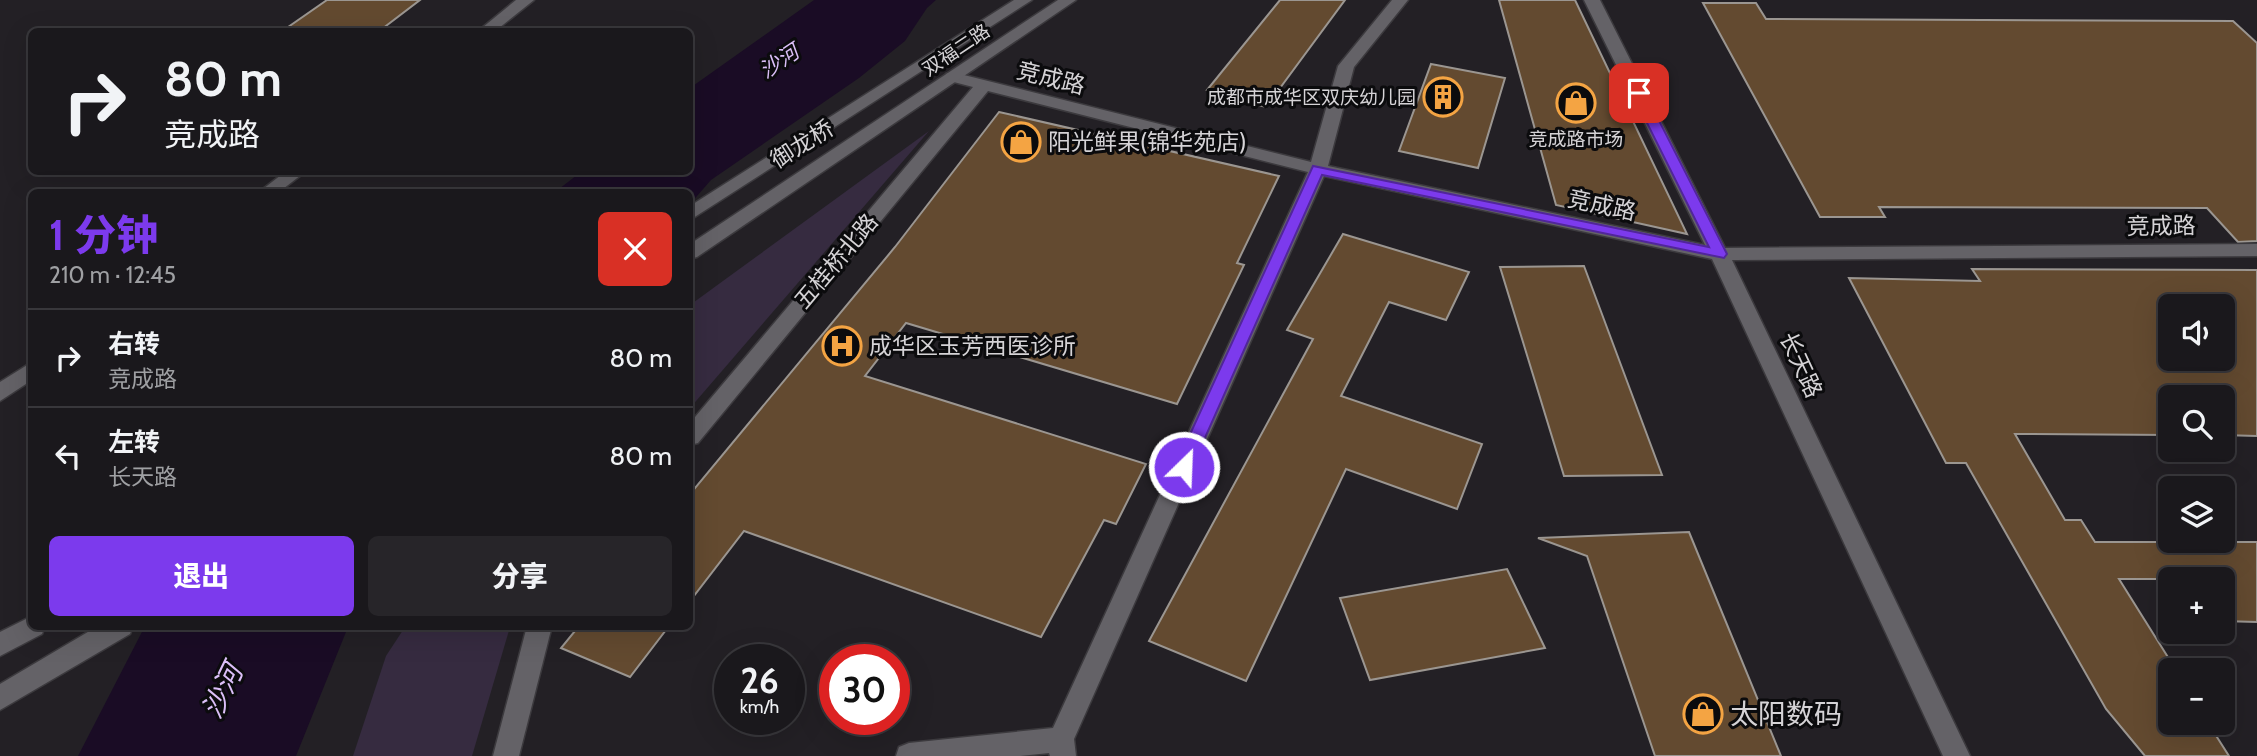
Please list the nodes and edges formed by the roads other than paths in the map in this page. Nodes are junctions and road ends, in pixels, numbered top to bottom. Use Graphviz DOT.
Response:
graph roads {
  1 [pos="526,0"];
  2 [pos="1024,0"];
  3 [pos="1068,0"];
  4 [pos="1400,0"];
  5 [pos="1592,0"];
  6 [pos="489,28"];
  7 [pos="914,73"];
  8 [pos="952,77"];
  9 [pos="983,86"];
  10 [pos="867,135"];
  11 [pos="1318,169"];
  12 [pos="292,175"];
  13 [pos="272,189"];
  14 [pos="693,212"];
  15 [pos="2257,250"];
  16 [pos="693,251"];
  17 [pos="1719,254"];
  18 [pos="28,372"];
  19 [pos="0,393"];
  20 [pos="693,433"];
  21 [pos="28,629"];
  22 [pos="114,630"];
  23 [pos="539,630"];
  24 [pos="0,645"];
  25 [pos="0,698"];
  26 [pos="1062,748"];
  27 [pos="506,756"];
  28 [pos="909,756"];
  29 [pos="1957,756"];
  1 -- 6 [label="street"];
  2 -- 7 [label="street, 双福二路"];
  3 -- 8 [label="street, 双福二路"];
  4 -- 11 [label="street"];
  5 -- 17 [label="street, 长天路"];
  7 -- 14 [label="street, 御龙桥"];
  8 -- 9 [label="street, 竞成路"];
  8 -- 10 [label="street, 双福二路"];
  9 -- 11 [label="street, 竞成路"];
  9 -- 20 [label="street, 五桂桥北路"];
  10 -- 16 [label="street, 御龙桥"];
  11 -- 17 [label="street, 竞成路"];
  11 -- 26 [label="street"];
  12 -- 13 [label="street"];
  15 -- 17 [label="street, 竞成路"];
  17 -- 29 [label="street, 长天路"];
  18 -- 19 [label="street"];
  21 -- 24 [label="street"];
  22 -- 25 [label="street"];
  23 -- 27 [label="street"];
  26 -- 28 [label="street"];
}
